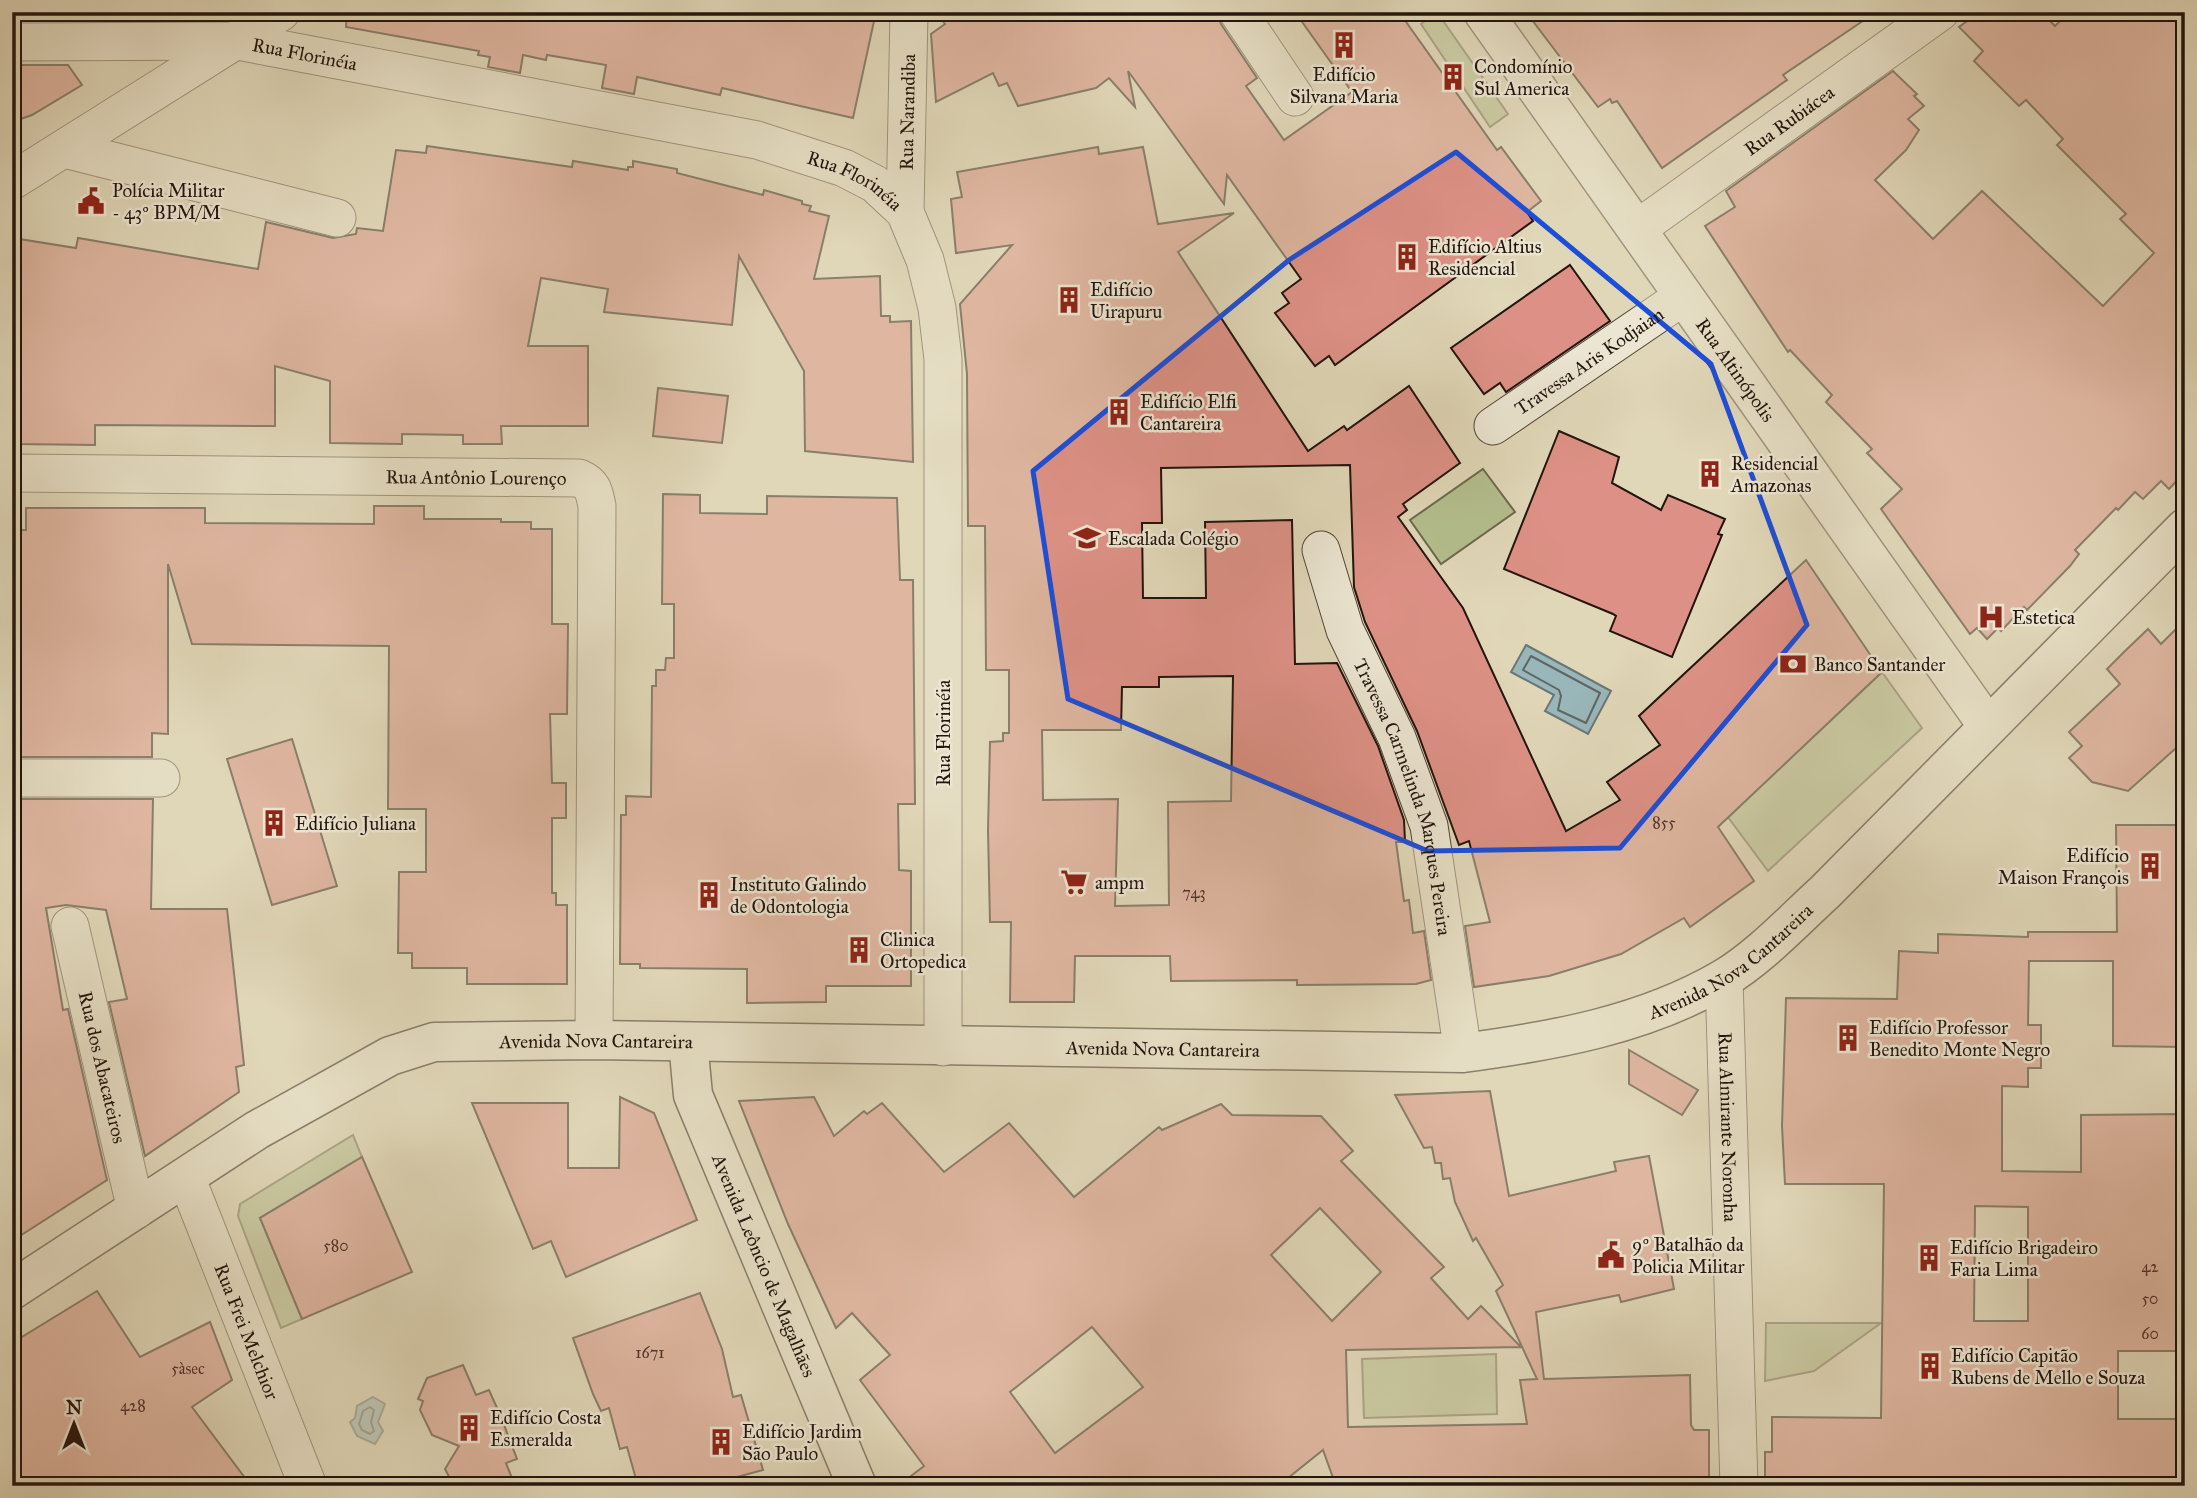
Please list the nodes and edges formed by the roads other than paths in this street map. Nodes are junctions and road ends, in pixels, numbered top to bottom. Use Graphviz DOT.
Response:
graph roads {
  1 [pos="281,12"];
  2 [pos="299,12"];
  3 [pos="909,12"];
  4 [pos="1238,12"];
  5 [pos="1483,12"];
  6 [pos="1940,12"];
  7 [pos="121,41"];
  8 [pos="238,41"];
  9 [pos="12,42"];
  10 [pos="325,57"];
  11 [pos="157,91"];
  12 [pos="1295,97"];
  13 [pos="65,149"];
  14 [pos="12,181"];
  15 [pos="905,212"];
  16 [pos="337,218"];
  17 [pos="1637,229"];
  18 [pos="1684,296"];
  19 [pos="1493,426"];
  20 [pos="12,473"];
  21 [pos="2185,528"];
  22 [pos="1321,550"];
  23 [pos="1987,725"];
  24 [pos="12,778"];
  25 [pos="161,778"];
  26 [pos="70,926"];
  27 [pos="1724,978"];
  28 [pos="594,1041"];
  29 [pos="688,1042"];
  30 [pos="943,1047"];
  31 [pos="1463,1053"];
  32 [pos="186,1177"];
  33 [pos="136,1210"];
  34 [pos="12,1290"];
  35 [pos="307,1486"];
  36 [pos="857,1486"];
  37 [pos="1739,1486"];
  1 -- 8 [label="street"];
  2 -- 10 [label="street"];
  3 -- 15 [label="street, Rua Narandiba"];
  4 -- 12 [label="street"];
  5 -- 17 [label="main road, Rua Altinópolis"];
  6 -- 17 [label="street, Rua Rubiácea"];
  7 -- 8 [label="street, Rua Florinéia"];
  7 -- 9 [label="street, Rua Florinéia"];
  7 -- 11 [label="street"];
  8 -- 10 [label="street, Rua Florinéia"];
  8 -- 11 [label="street"];
  10 -- 15 [label="street, Rua Florinéia"];
  11 -- 13 [label="street"];
  13 -- 14 [label="street"];
  13 -- 16 [label="street"];
  15 -- 30 [label="street, Rua Florinéia"];
  17 -- 18 [label="main road, Rua Altinópolis"];
  18 -- 19 [label="street, Travessa Aris Kodjaian"];
  18 -- 23 [label="main road, Rua Altinópolis"];
  20 -- 28 [label="street, Rua Antônio Lourenço"];
  21 -- 23 [label="main road, Avenida Nova Cantareira"];
  22 -- 31 [label="street, Travessa Carmelinda Marques Pereira"];
  23 -- 27 [label="main road, Avenida Nova Cantareira"];
  24 -- 25 [label="street"];
  26 -- 33 [label="street, Rua dos Abacateiros"];
  27 -- 31 [label="main road, Avenida Nova Cantareira"];
  27 -- 37 [label="street, Rua Almirante Noronha"];
  28 -- 29 [label="main road, Avenida Nova Cantareira"];
  28 -- 32 [label="main road, Avenida Nova Cantareira"];
  29 -- 30 [label="main road, Avenida Nova Cantareira"];
  29 -- 36 [label="main road, Avenida Leôncio de Magalhães"];
  30 -- 31 [label="main road, Avenida Nova Cantareira"];
  32 -- 33 [label="main road, Avenida Nova Cantareira"];
  32 -- 35 [label="street, Rua Frei Melchior"];
  33 -- 34 [label="main road, Avenida Nova Cantareira"];
}
